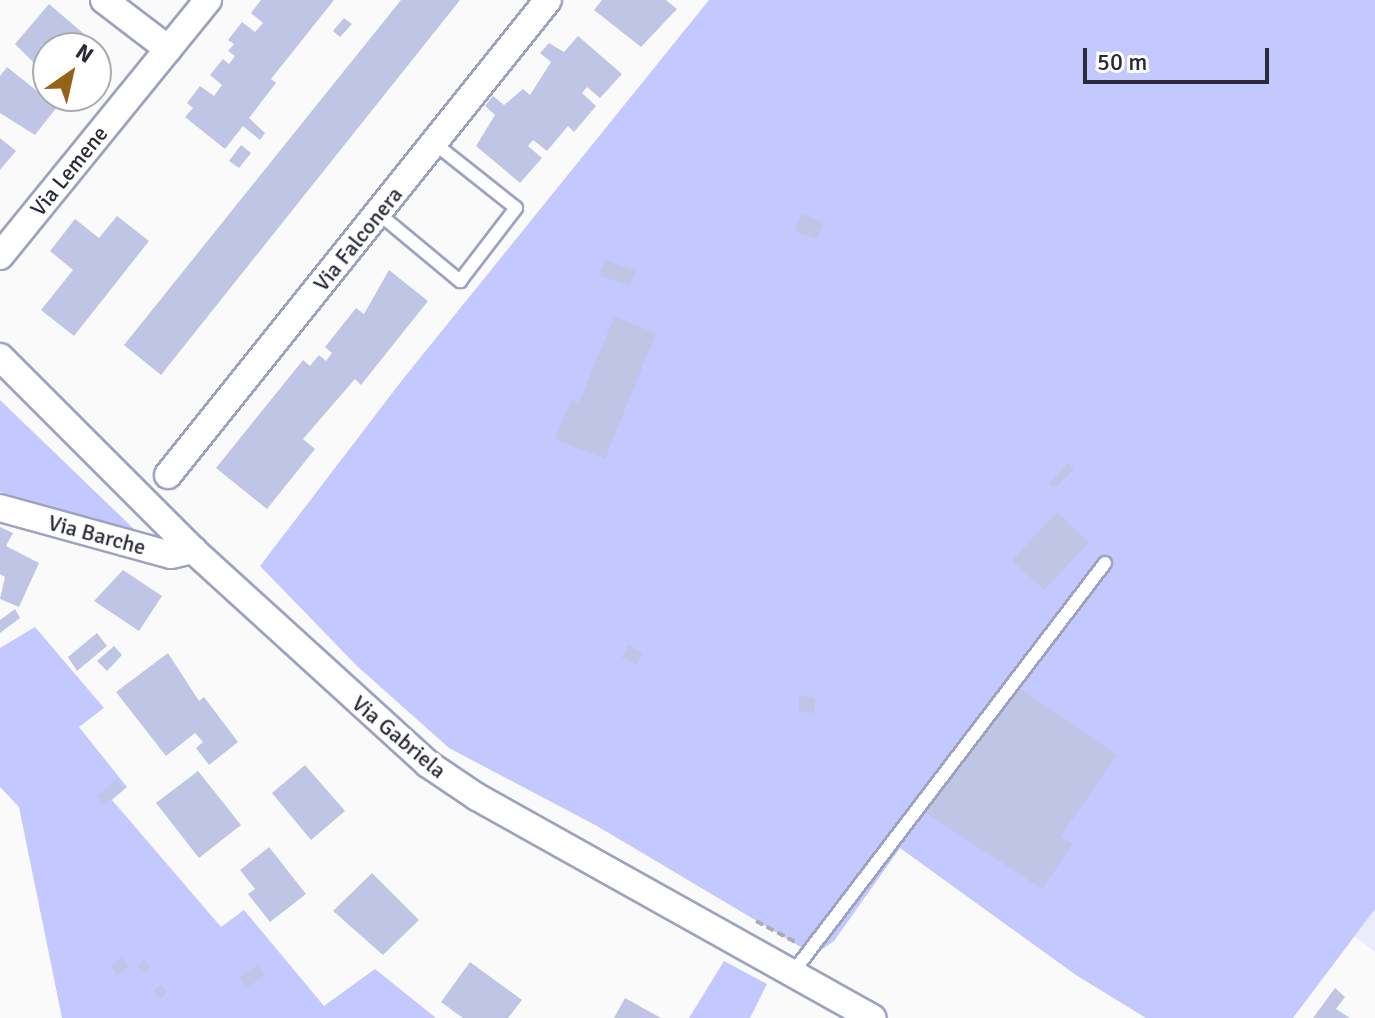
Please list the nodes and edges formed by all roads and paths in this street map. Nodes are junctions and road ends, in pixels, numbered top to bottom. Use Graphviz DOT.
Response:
graph roads {
  1 [pos="104,0"];
  2 [pos="208,0"];
  3 [pos="547,0"];
  4 [pos="168,49"];
  5 [pos="434,143"];
  6 [pos="378,213"];
  7 [pos="0,256"];
  8 [pos="0,357"];
  9 [pos="168,475"];
  10 [pos="0,508"];
  11 [pos="193,550"];
  12 [pos="1105,563"];
  13 [pos="752,919"];
  14 [pos="802,961"];
  15 [pos="872,1018"];
  1 -- 4 [label="street"];
  2 -- 4 [label="street, Via Lemene"];
  3 -- 5 [label="street, Via Falconera"];
  4 -- 7 [label="street, Via Lemene"];
  5 -- 6 [label="street, Via Falconera"];
  5 -- 6 [label="lane"];
  6 -- 9 [label="street, Via Falconera"];
  8 -- 11 [label="street, Via Gabriela"];
  10 -- 11 [label="street, Via Barche"];
  11 -- 14 [label="street, Via Gabriela"];
  12 -- 14 [label="lane"];
  13 -- 14 [label="path"];
  14 -- 15 [label="street, Via Gabriela"];
}
